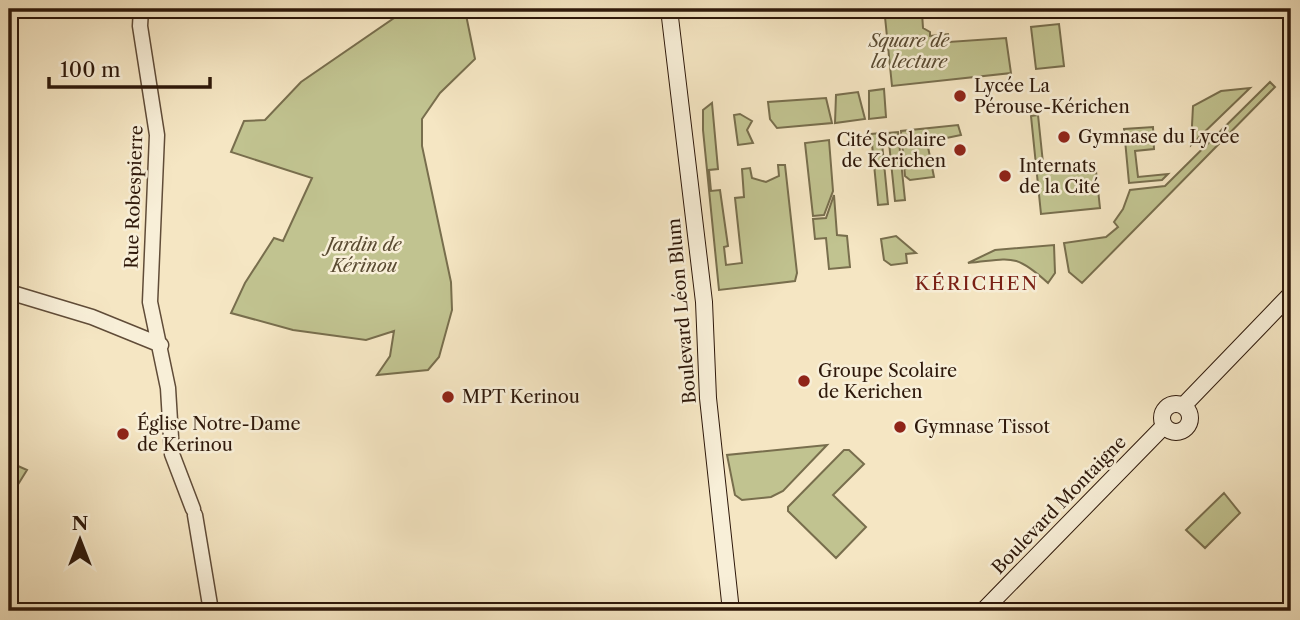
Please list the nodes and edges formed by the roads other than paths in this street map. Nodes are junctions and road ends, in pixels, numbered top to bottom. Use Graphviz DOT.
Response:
graph roads {
  1 [pos="141,9"];
  2 [pos="669,9"];
  3 [pos="9,292"];
  4 [pos="1291,294"];
  5 [pos="161,345"];
  6 [pos="211,611"];
  7 [pos="731,611"];
  8 [pos="983,611"];
  1 -- 5 [label="street, Rue Robespierre"];
  2 -- 7 [label="main road, Boulevard Léon Blum"];
  3 -- 5 [label="street"];
  4 -- 8 [label="main road, Boulevard Montaigne"];
  5 -- 6 [label="street, Rue Robespierre"];
}
